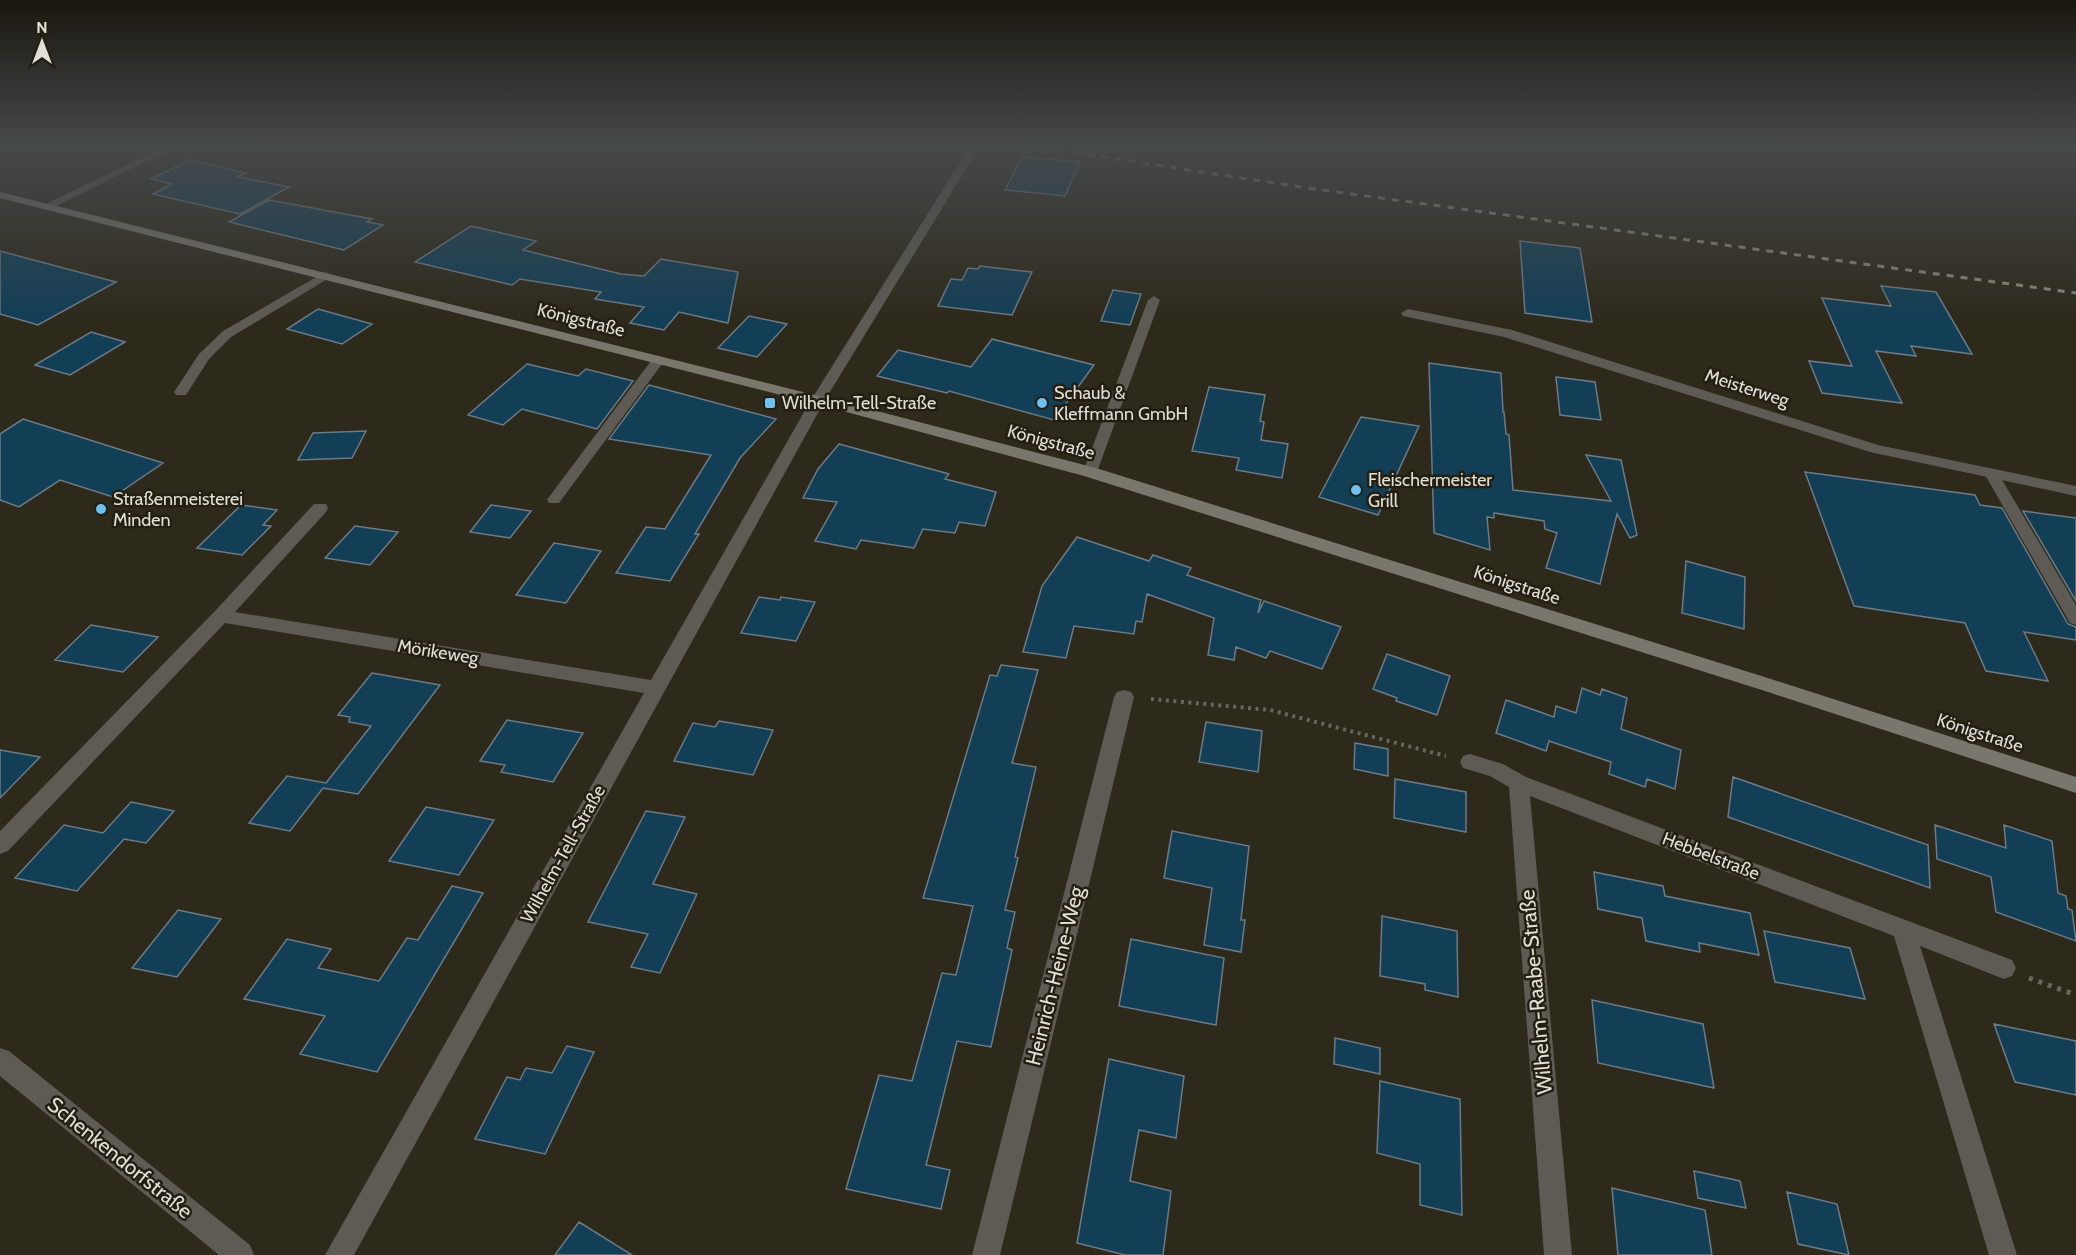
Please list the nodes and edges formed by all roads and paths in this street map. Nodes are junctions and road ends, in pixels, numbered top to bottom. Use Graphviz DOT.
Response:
graph roads {
  1 [pos="37,205"];
  2 [pos="51,205"];
  3 [pos="939,205"];
  4 [pos="46,207"];
  5 [pos="325,276"];
  6 [pos="1155,300"];
  7 [pos="1408,313"];
  8 [pos="659,360"];
  9 [pos="181,392"];
  10 [pos="818,399"];
  11 [pos="1090,472"];
  12 [pos="1991,473"];
  13 [pos="2076,491"];
  14 [pos="554,500"];
  15 [pos="320,508"];
  16 [pos="221,616"];
  17 [pos="2076,619"];
  18 [pos="655,688"];
  19 [pos="1124,697"];
  20 [pos="1470,762"];
  21 [pos="1519,783"];
  22 [pos="2076,785"];
  23 [pos="0,845"];
  24 [pos="1903,929"];
  25 [pos="2004,968"];
  26 [pos="2076,995"];
  27 [pos="0,1060"];
  28 [pos="240,1255"];
  29 [pos="339,1255"];
  30 [pos="986,1255"];
  31 [pos="1558,1255"];
  32 [pos="2003,1255"];
  1 -- 4 [label="main road, Königstraße"];
  2 -- 4 [label="street"];
  3 -- 10 [label="street, Wilhelm-Tell-Straße"];
  4 -- 5 [label="main road, Königstraße"];
  5 -- 8 [label="main road, Königstraße"];
  5 -- 9 [label="lane"];
  6 -- 11 [label="lane"];
  7 -- 12 [label="street, Meisterweg"];
  8 -- 10 [label="main road, Königstraße"];
  8 -- 14 [label="lane"];
  10 -- 11 [label="main road, Königstraße"];
  10 -- 18 [label="street, Wilhelm-Tell-Straße"];
  11 -- 22 [label="main road, Königstraße"];
  12 -- 13 [label="street, Meisterweg"];
  12 -- 17 [label="lane"];
  15 -- 16 [label="street"];
  16 -- 18 [label="street, Mörikeweg"];
  16 -- 23 [label="street"];
  18 -- 29 [label="street, Wilhelm-Tell-Straße"];
  19 -- 20 [label="path"];
  19 -- 30 [label="street, Heinrich-Heine-Weg"];
  20 -- 21 [label="street"];
  21 -- 24 [label="street, Hebbelstraße"];
  21 -- 31 [label="street, Wilhelm-Raabe-Straße"];
  24 -- 25 [label="street, Hebbelstraße"];
  24 -- 32 [label="street"];
  25 -- 26 [label="path"];
  27 -- 28 [label="street, Schenkendorfstraße"];
}
